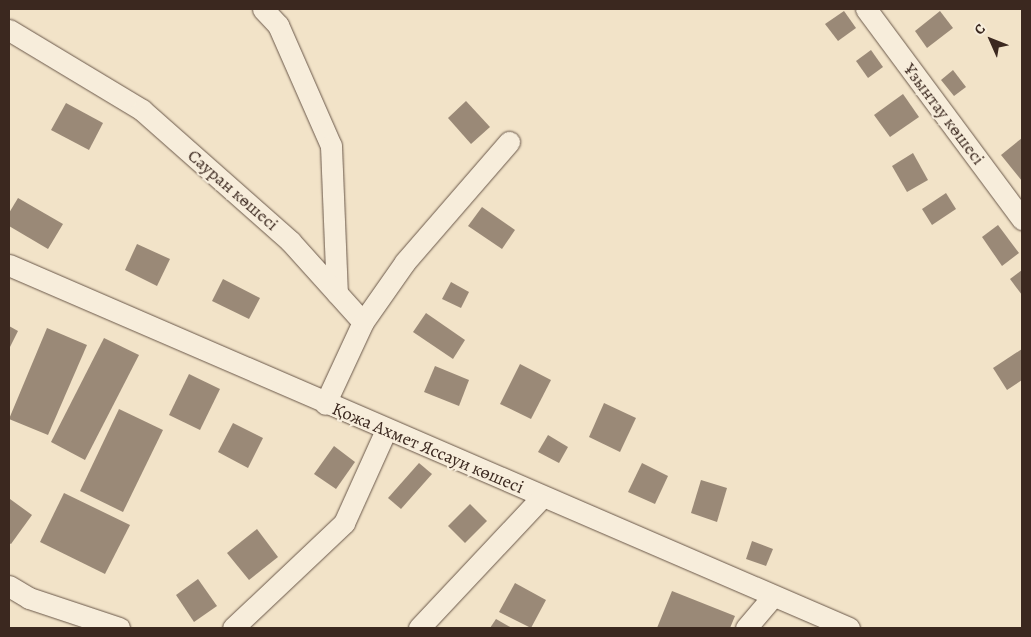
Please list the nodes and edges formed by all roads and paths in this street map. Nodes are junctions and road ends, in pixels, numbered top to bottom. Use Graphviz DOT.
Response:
graph roads {
  1 [pos="263,9"];
  2 [pos="866,9"];
  3 [pos="9,30"];
  4 [pos="508,142"];
  5 [pos="1022,219"];
  6 [pos="9,265"];
  7 [pos="337,293"];
  8 [pos="363,322"];
  9 [pos="325,404"];
  10 [pos="386,430"];
  11 [pos="542,497"];
  12 [pos="9,586"];
  13 [pos="773,596"];
  14 [pos="119,628"];
  15 [pos="233,628"];
  16 [pos="419,628"];
  17 [pos="746,628"];
  18 [pos="849,628"];
  1 -- 7 [label="street"];
  2 -- 5 [label="street, Ұзынтау көшесі"];
  3 -- 7 [label="street, Сауран көшесі"];
  4 -- 8 [label="street"];
  6 -- 9 [label="street, Қожа Ахмет Яссауи көшесі"];
  7 -- 8 [label="street, Сауран көшесі"];
  8 -- 9 [label="street"];
  9 -- 10 [label="street, Қожа Ахмет Яссауи көшесі"];
  10 -- 11 [label="street, Қожа Ахмет Яссауи көшесі"];
  10 -- 15 [label="street"];
  11 -- 13 [label="street, Қожа Ахмет Яссауи көшесі"];
  11 -- 16 [label="street"];
  12 -- 14 [label="street"];
  13 -- 17 [label="street"];
  13 -- 18 [label="street, Қожа Ахмет Яссауи көшесі"];
}
